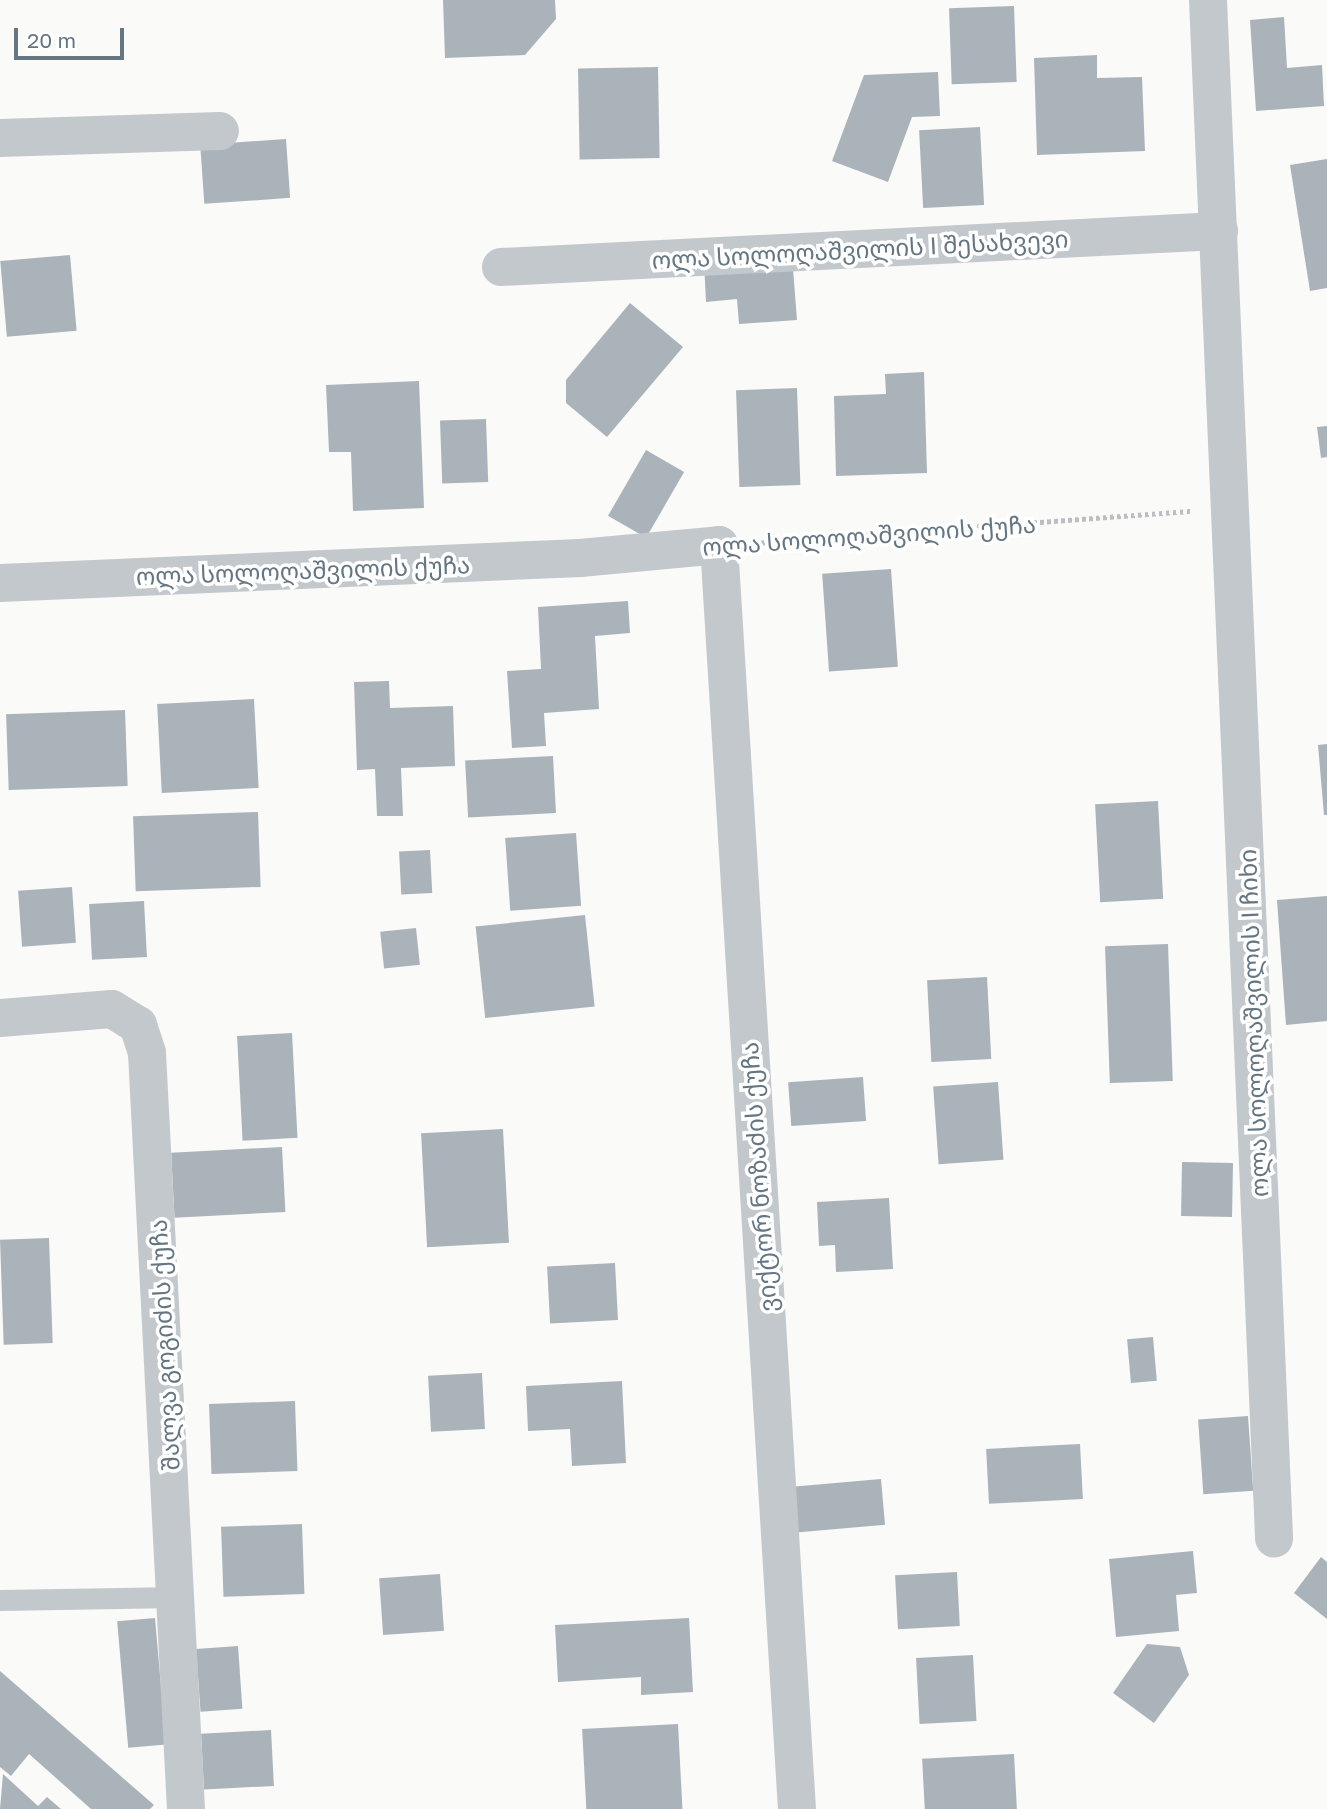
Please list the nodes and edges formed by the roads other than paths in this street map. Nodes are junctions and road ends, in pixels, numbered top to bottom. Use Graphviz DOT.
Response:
graph roads {
  1 [pos="1208,0"];
  2 [pos="220,131"];
  3 [pos="0,138"];
  4 [pos="1219,231"];
  5 [pos="501,267"];
  6 [pos="719,545"];
  7 [pos="0,583"];
  8 [pos="0,1018"];
  9 [pos="1274,1539"];
  10 [pos="178,1597"];
  11 [pos="0,1600"];
  12 [pos="186,1809"];
  13 [pos="797,1809"];
  1 -- 4 [label="street"];
  2 -- 3 [label="street"];
  4 -- 5 [label="street, ოლა სოლოღაშვილის I შესახვევი"];
  4 -- 9 [label="street, ოლა სოლოღაშვილის I ჩიხი"];
  6 -- 7 [label="street, ოლა სოლოღაშვილის ქუჩა"];
  6 -- 13 [label="street, ვიქტორ ნოზაძის ქუჩა"];
  8 -- 10 [label="street, შალვა გოგიძის ქუჩა"];
  10 -- 11 [label="lane"];
  10 -- 12 [label="street, შალვა გოგიძის ქუჩა"];
}
